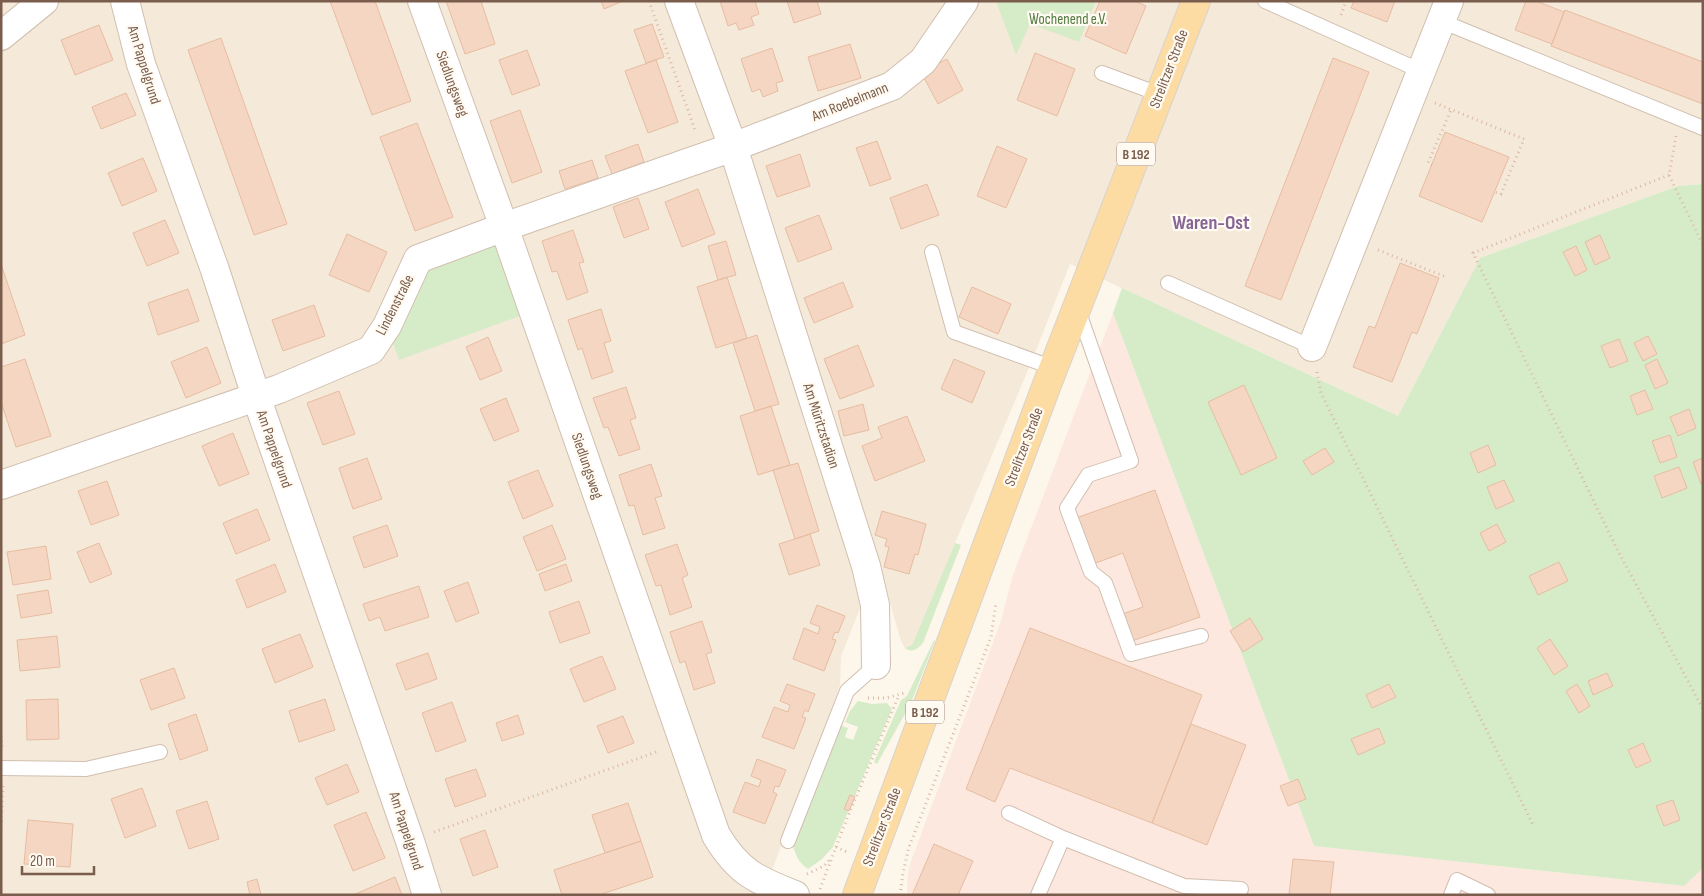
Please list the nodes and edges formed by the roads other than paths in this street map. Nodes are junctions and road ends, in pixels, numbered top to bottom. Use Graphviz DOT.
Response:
graph roads {
  1 [pos="44,1"];
  2 [pos="125,1"];
  3 [pos="406,1"];
  4 [pos="422,1"];
  5 [pos="679,1"];
  6 [pos="964,1"];
  7 [pos="1196,1"];
  8 [pos="1265,1"];
  9 [pos="1445,11"];
  10 [pos="1,36"];
  11 [pos="1102,73"];
  12 [pos="1417,83"];
  13 [pos="1159,94"];
  14 [pos="1703,128"];
  15 [pos="733,148"];
  16 [pos="497,229"];
  17 [pos="932,252"];
  18 [pos="1168,283"];
  19 [pos="1077,307"];
  20 [pos="1312,347"];
  21 [pos="1054,368"];
  22 [pos="256,396"];
  23 [pos="1,485"];
  24 [pos="1201,636"];
  25 [pos="876,665"];
  26 [pos="160,752"];
  27 [pos="1,768"];
  28 [pos="1009,813"];
  29 [pos="1063,838"];
  30 [pos="788,841"];
  31 [pos="1241,889"];
  32 [pos="427,895"];
  33 [pos="795,895"];
  34 [pos="857,895"];
  35 [pos="1038,895"];
  36 [pos="1451,895"];
  37 [pos="1488,895"];
  1 -- 10 [label="street"];
  2 -- 22 [label="street, Am Pappelgrund"];
  3 -- 16 [label="street, Siedlungsweg"];
  4 -- 16 [label="street, Siedlungsweg"];
  5 -- 15 [label="street, Am Müritzstadion"];
  6 -- 15 [label="street, Am Roebelmann"];
  7 -- 13 [label="main road, Strelitzer Straße / B 192"];
  8 -- 12 [label="lane"];
  9 -- 12 [label="street"];
  9 -- 14 [label="lane"];
  11 -- 13 [label="lane"];
  12 -- 20 [label="street"];
  13 -- 19 [label="main road, Strelitzer Straße / B 192"];
  15 -- 16 [label="street, Lindenstraße"];
  15 -- 25 [label="street, Am Müritzstadion"];
  16 -- 22 [label="street, Lindenstraße"];
  16 -- 33 [label="street, Siedlungsweg"];
  17 -- 21 [label="lane"];
  18 -- 20 [label="lane"];
  19 -- 21 [label="main road, Strelitzer Straße / B 192"];
  19 -- 24 [label="lane"];
  21 -- 34 [label="main road, Strelitzer Straße / B 192"];
  22 -- 23 [label="street, Lindenstraße"];
  22 -- 32 [label="street, Am Pappelgrund"];
  25 -- 30 [label="lane, Am Müritzstadion"];
  26 -- 27 [label="lane"];
  28 -- 29 [label="lane"];
  29 -- 31 [label="lane"];
  29 -- 35 [label="lane"];
  36 -- 37 [label="lane"];
}
